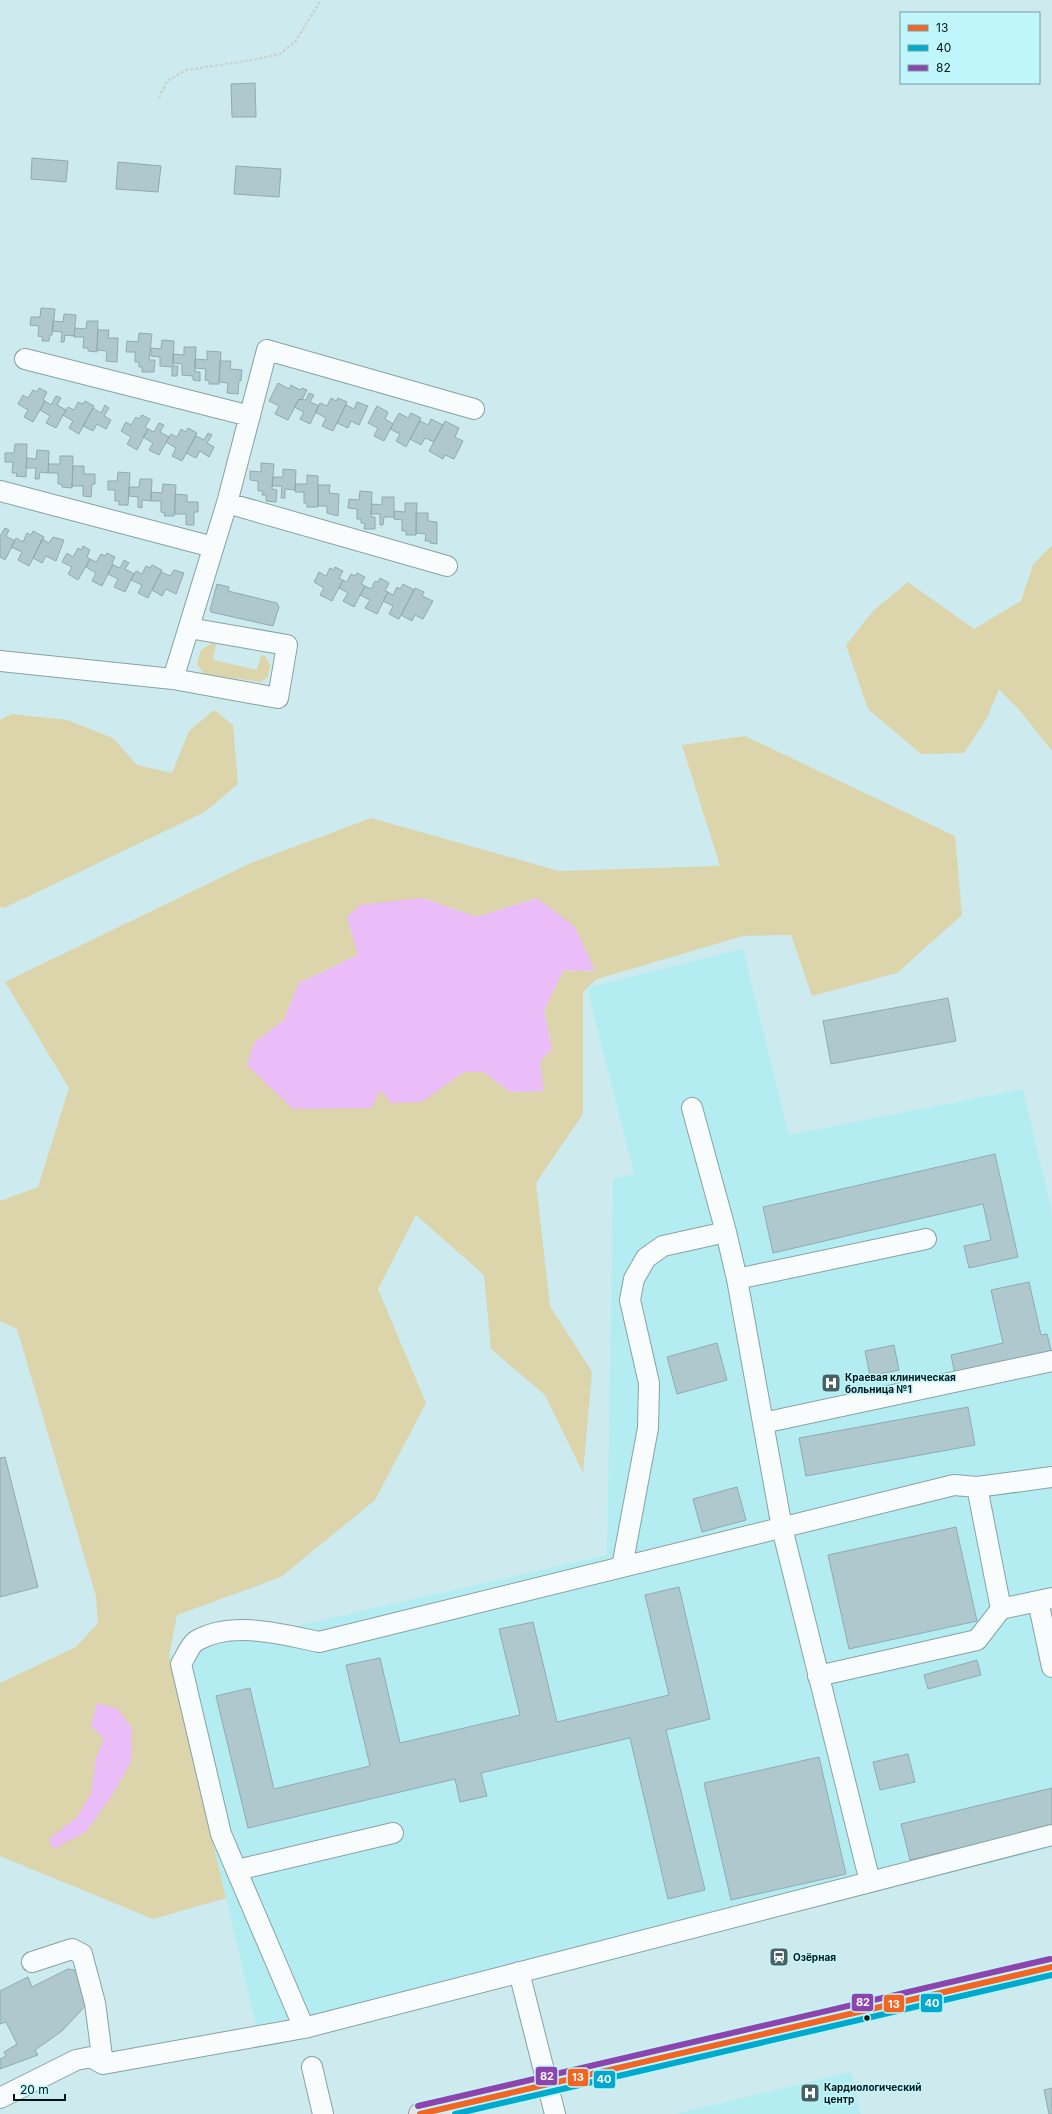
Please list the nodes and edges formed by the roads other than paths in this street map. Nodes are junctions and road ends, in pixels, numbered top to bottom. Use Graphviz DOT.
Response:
graph roads {
  1 [pos="25,359"];
  2 [pos="474,409"];
  3 [pos="250,416"];
  4 [pos="0,492"];
  5 [pos="227,503"];
  6 [pos="213,547"];
  7 [pos="447,566"];
  8 [pos="189,628"];
  9 [pos="0,661"];
  10 [pos="173,680"];
  11 [pos="692,1108"];
  12 [pos="726,1232"];
  13 [pos="926,1238"];
  14 [pos="737,1279"];
  15 [pos="1052,1361"];
  16 [pos="763,1423"];
  17 [pos="1052,1477"];
  18 [pos="977,1487"];
  19 [pos="782,1528"];
  20 [pos="622,1568"];
  21 [pos="1045,1599"];
  22 [pos="1001,1609"];
  23 [pos="1052,1667"];
  24 [pos="818,1676"];
  25 [pos="393,1833"];
  26 [pos="1052,1835"];
  27 [pos="237,1870"];
  28 [pos="870,1882"];
  29 [pos="32,1962"];
  30 [pos="1052,1967"];
  31 [pos="519,1972"];
  32 [pos="304,2028"];
  33 [pos="103,2064"];
  34 [pos="312,2067"];
  35 [pos="547,2084"];
  36 [pos="0,2098"];
  37 [pos="323,2114"];
  38 [pos="420,2114"];
  39 [pos="555,2114"];
  1 -- 3 [label="lane"];
  2 -- 3 [label="lane"];
  3 -- 5 [label="lane"];
  4 -- 6 [label="lane"];
  5 -- 6 [label="lane"];
  5 -- 7 [label="lane"];
  6 -- 8 [label="lane"];
  8 -- 10 [label="lane"];
  8 -- 10 [label="lane"];
  9 -- 10 [label="lane"];
  11 -- 12 [label="lane"];
  12 -- 14 [label="lane"];
  12 -- 20 [label="lane"];
  13 -- 14 [label="lane"];
  14 -- 16 [label="lane"];
  15 -- 16 [label="lane"];
  16 -- 19 [label="lane"];
  17 -- 18 [label="lane"];
  18 -- 19 [label="lane"];
  18 -- 22 [label="lane"];
  19 -- 20 [label="lane"];
  19 -- 24 [label="lane"];
  20 -- 27 [label="lane"];
  21 -- 22 [label="lane"];
  21 -- 23 [label="lane"];
  22 -- 24 [label="lane"];
  24 -- 28 [label="lane"];
  25 -- 27 [label="lane"];
  26 -- 28 [label="lane"];
  27 -- 32 [label="lane"];
  28 -- 31 [label="lane"];
  29 -- 33 [label="lane"];
  30 -- 35 [label="main road"];
  31 -- 32 [label="lane"];
  31 -- 35 [label="lane"];
  32 -- 33 [label="lane"];
  33 -- 36 [label="lane"];
  34 -- 37 [label="lane"];
  35 -- 38 [label="main road"];
  35 -- 39 [label="lane"];
}
